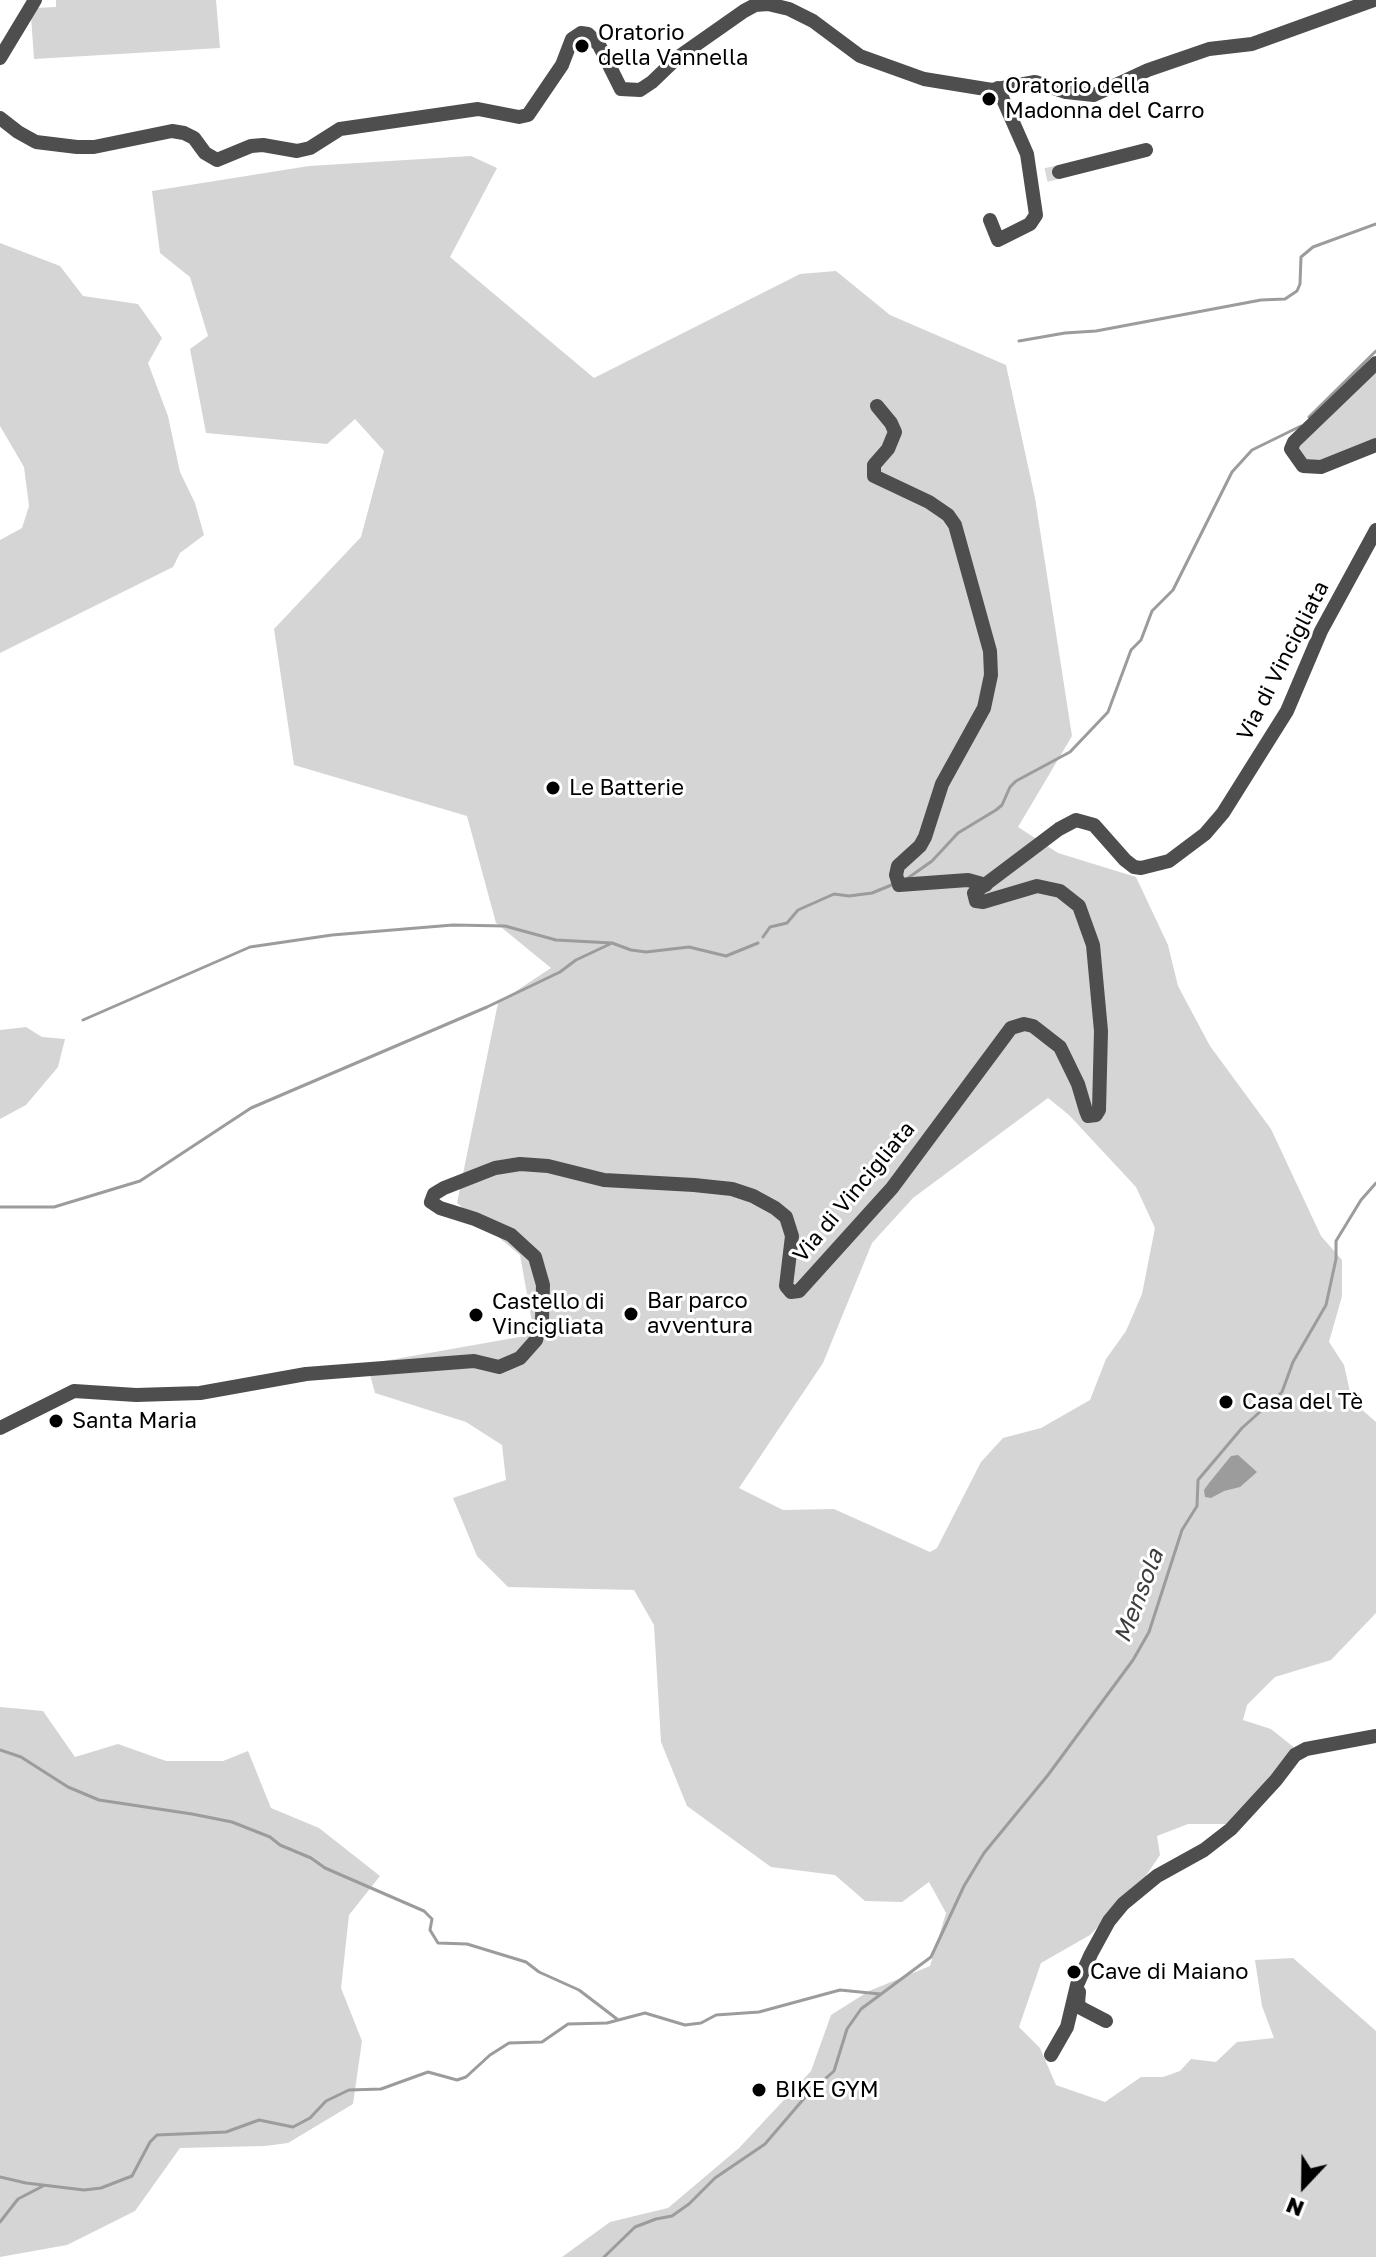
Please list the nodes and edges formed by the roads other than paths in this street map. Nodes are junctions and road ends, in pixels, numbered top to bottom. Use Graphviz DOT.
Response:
graph roads {
  1 [pos="35,0"];
  2 [pos="1374,0"];
  3 [pos="0,58"];
  4 [pos="998,88"];
  5 [pos="0,118"];
  6 [pos="1146,150"];
  7 [pos="1046,176"];
  8 [pos="990,220"];
  9 [pos="1376,363"];
  10 [pos="877,406"];
  11 [pos="1376,445"];
  12 [pos="1376,530"];
  13 [pos="986,885"];
  14 [pos="0,1428"];
  15 [pos="1376,1736"];
  16 [pos="1077,1985"];
  17 [pos="1106,2021"];
  18 [pos="1051,2055"];
  1 -- 3 [label="street"];
  2 -- 4 [label="street"];
  4 -- 5 [label="street"];
  4 -- 7 [label="street"];
  6 -- 7 [label="street"];
  7 -- 8 [label="street"];
  9 -- 11 [label="street"];
  10 -- 13 [label="street"];
  12 -- 13 [label="street, Via di Vincigliata"];
  13 -- 14 [label="street, Via di Vincigliata"];
  15 -- 16 [label="street"];
  16 -- 17 [label="street"];
  16 -- 18 [label="street"];
}
